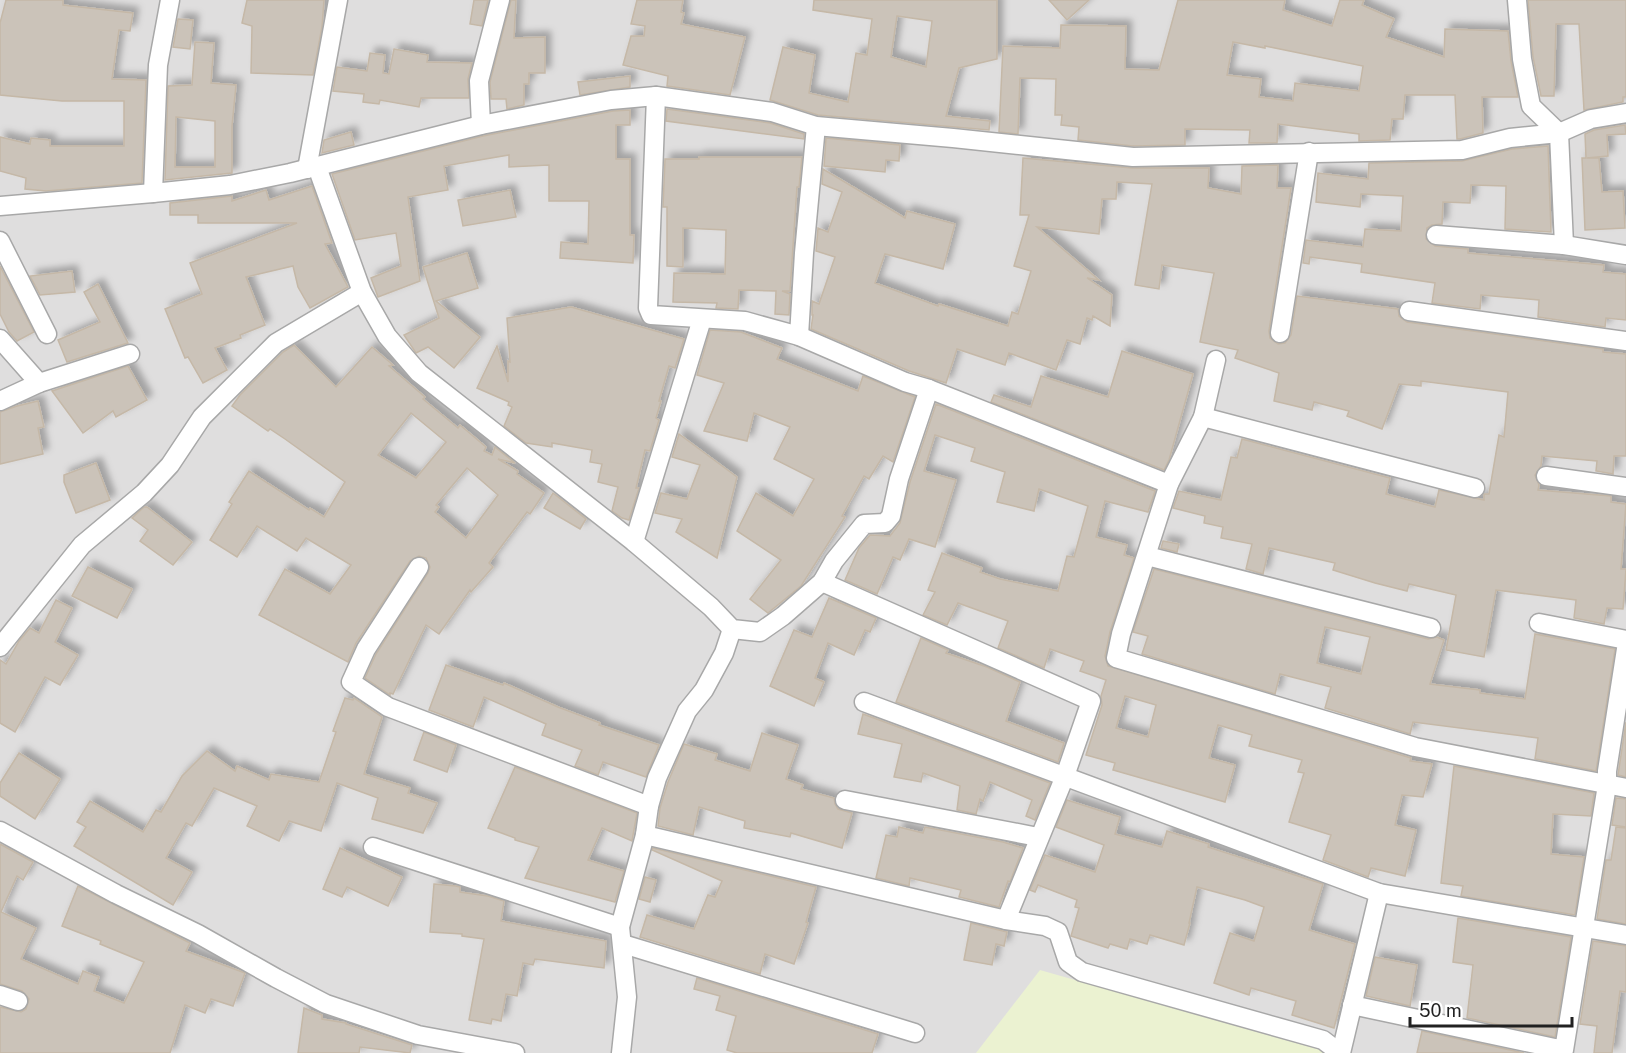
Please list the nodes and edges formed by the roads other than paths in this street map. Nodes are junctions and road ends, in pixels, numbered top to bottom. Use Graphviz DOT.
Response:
graph roads {
  1 [pos="170,0"];
  2 [pos="338,0"];
  3 [pos="500,0"];
  4 [pos="1517,0"];
  5 [pos="656,96"];
  6 [pos="1626,113"];
  7 [pos="481,126"];
  8 [pos="816,126"];
  9 [pos="1559,133"];
  10 [pos="1309,152"];
  11 [pos="312,168"];
  12 [pos="153,193"];
  13 [pos="0,206"];
  14 [pos="1436,235"];
  15 [pos="0,241"];
  16 [pos="1564,245"];
  17 [pos="1626,255"];
  18 [pos="363,292"];
  19 [pos="1409,311"];
  20 [pos="702,319"];
  21 [pos="1280,333"];
  22 [pos="47,334"];
  23 [pos="799,336"];
  24 [pos="0,339"];
  25 [pos="1626,341"];
  26 [pos="130,354"];
  27 [pos="1216,360"];
  28 [pos="39,383"];
  29 [pos="928,389"];
  30 [pos="0,401"];
  31 [pos="1203,417"];
  32 [pos="1546,476"];
  33 [pos="1169,484"];
  34 [pos="1626,487"];
  35 [pos="1475,488"];
  36 [pos="634,542"];
  37 [pos="1147,556"];
  38 [pos="419,567"];
  39 [pos="822,582"];
  40 [pos="1539,623"];
  41 [pos="1431,628"];
  42 [pos="732,629"];
  43 [pos="1626,640"];
  44 [pos="0,647"];
  45 [pos="1626,649"];
  46 [pos="864,702"];
  47 [pos="1065,776"];
  48 [pos="1607,785"];
  49 [pos="1626,788"];
  50 [pos="845,800"];
  51 [pos="649,807"];
  52 [pos="0,831"];
  53 [pos="645,835"];
  54 [pos="1038,837"];
  55 [pos="373,847"];
  56 [pos="1379,893"];
  57 [pos="1005,920"];
  58 [pos="1584,928"];
  59 [pos="621,935"];
  60 [pos="1626,935"];
  61 [pos="0,995"];
  62 [pos="18,1001"];
  63 [pos="1352,1005"];
  64 [pos="915,1034"];
  65 [pos="1563,1052"];
  66 [pos="515,1053"];
  67 [pos="621,1053"];
  68 [pos="1340,1053"];
  1 -- 12 [label="street"];
  2 -- 11 [label="street"];
  3 -- 7 [label="street"];
  4 -- 9 [label="street"];
  5 -- 7 [label="street"];
  5 -- 8 [label="street"];
  5 -- 20 [label="street"];
  6 -- 9 [label="street"];
  7 -- 11 [label="street"];
  8 -- 10 [label="street"];
  8 -- 23 [label="street"];
  9 -- 10 [label="street"];
  9 -- 16 [label="street"];
  10 -- 21 [label="street"];
  11 -- 12 [label="street"];
  11 -- 18 [label="street"];
  12 -- 13 [label="street"];
  14 -- 16 [label="street"];
  15 -- 22 [label="street"];
  16 -- 17 [label="street"];
  18 -- 36 [label="street"];
  18 -- 44 [label="street"];
  19 -- 25 [label="street"];
  20 -- 23 [label="street"];
  20 -- 36 [label="street"];
  23 -- 29 [label="street"];
  24 -- 28 [label="street"];
  26 -- 28 [label="street"];
  27 -- 31 [label="street"];
  28 -- 30 [label="street"];
  29 -- 33 [label="street"];
  29 -- 39 [label="street"];
  31 -- 33 [label="street"];
  31 -- 35 [label="street"];
  32 -- 34 [label="street"];
  33 -- 37 [label="street"];
  36 -- 42 [label="street"];
  37 -- 41 [label="street"];
  37 -- 48 [label="street"];
  38 -- 51 [label="street"];
  39 -- 42 [label="street"];
  39 -- 47 [label="street"];
  40 -- 43 [label="street"];
  42 -- 51 [label="street"];
  45 -- 48 [label="street"];
  46 -- 47 [label="street"];
  47 -- 54 [label="street"];
  47 -- 56 [label="street"];
  48 -- 49 [label="street"];
  48 -- 58 [label="street"];
  50 -- 54 [label="street"];
  51 -- 53 [label="street"];
  52 -- 66 [label="street"];
  53 -- 57 [label="street"];
  53 -- 59 [label="street"];
  54 -- 57 [label="street"];
  55 -- 59 [label="street"];
  56 -- 58 [label="street"];
  56 -- 63 [label="street"];
  57 -- 68 [label="street"];
  58 -- 60 [label="street"];
  58 -- 65 [label="street"];
  59 -- 64 [label="street"];
  59 -- 67 [label="street"];
  61 -- 62 [label="street"];
  63 -- 65 [label="street"];
  63 -- 68 [label="street"];
}
